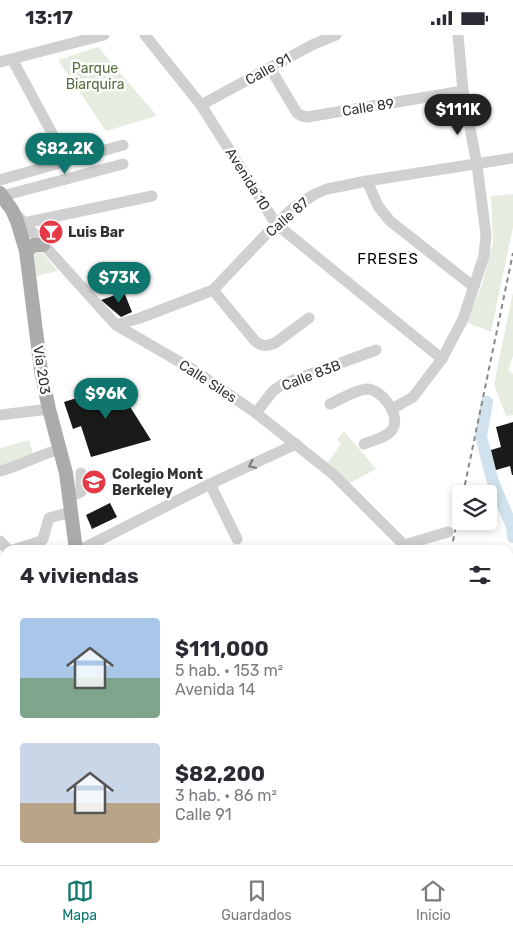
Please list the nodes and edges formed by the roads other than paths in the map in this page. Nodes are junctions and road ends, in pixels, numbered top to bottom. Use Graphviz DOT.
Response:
graph roads {
  1 [pos="104,35"];
  2 [pos="145,35"];
  3 [pos="336,35"];
  4 [pos="458,35"];
  5 [pos="12,59"];
  6 [pos="0,62"];
  7 [pos="270,68"];
  8 [pos="463,91"];
  9 [pos="201,105"];
  10 [pos="54,137"];
  11 [pos="123,145"];
  12 [pos="513,158"];
  13 [pos="123,164"];
  14 [pos="477,165"];
  15 [pos="0,180"];
  16 [pos="367,181"];
  17 [pos="1,195"];
  18 [pos="152,196"];
  19 [pos="12,210"];
  20 [pos="24,223"];
  21 [pos="276,224"];
  22 [pos="43,245"];
  23 [pos="26,251"];
  24 [pos="474,287"];
  25 [pos="214,290"];
  26 [pos="309,318"];
  27 [pos="116,325"];
  28 [pos="376,350"];
  29 [pos="442,359"];
  30 [pos="330,404"];
  31 [pos="49,409"];
  32 [pos="392,409"];
  33 [pos="256,413"];
  34 [pos="0,415"];
  35 [pos="296,444"];
  36 [pos="364,444"];
  37 [pos="61,449"];
  38 [pos="0,471"];
  39 [pos="81,473"];
  40 [pos="210,484"];
  41 [pos="69,497"];
  42 [pos="70,512"];
  43 [pos="448,532"];
  44 [pos="237,539"];
  45 [pos="29,545"];
  46 [pos="75,545"];
  47 [pos="90,545"];
  48 [pos="403,545"];
  49 [pos="414,545"];
  1 -- 5 [label="street"];
  2 -- 9 [label="street, Avenida 10"];
  3 -- 7 [label="street, Calle 91"];
  4 -- 8 [label="street"];
  5 -- 6 [label="street"];
  5 -- 10 [label="street"];
  7 -- 8 [label="street, Calle 89"];
  7 -- 9 [label="street, Calle 91"];
  8 -- 14 [label="street"];
  9 -- 21 [label="street, Avenida 10"];
  11 -- 15 [label="street"];
  12 -- 14 [label="street, Calle 87"];
  13 -- 17 [label="street"];
  14 -- 16 [label="street, Calle 87"];
  14 -- 24 [label="street"];
  16 -- 21 [label="street, Calle 87"];
  16 -- 24 [label="street"];
  17 -- 19 [label="main road, Vía 203"];
  18 -- 20 [label="street"];
  19 -- 20 [label="street, Calle Siles"];
  19 -- 23 [label="main road, Vía 203"];
  20 -- 22 [label="street, Calle Siles"];
  21 -- 25 [label="street, Calle 87"];
  21 -- 29 [label="street, Avenida 10"];
  22 -- 23 [label="main road"];
  22 -- 27 [label="street, Calle Siles"];
  23 -- 31 [label="main road, Vía 203"];
  24 -- 29 [label="street"];
  25 -- 26 [label="street"];
  25 -- 27 [label="street, Calle 87"];
  27 -- 33 [label="street, Calle Siles"];
  28 -- 33 [label="street, Calle 83B"];
  29 -- 32 [label="street"];
  30 -- 32 [label="street"];
  31 -- 34 [label="street"];
  31 -- 37 [label="main road, Vía 203"];
  32 -- 36 [label="street"];
  33 -- 35 [label="street, Calle Siles"];
  35 -- 40 [label="street, one-way"];
  35 -- 48 [label="street, Calle Siles"];
  37 -- 38 [label="street"];
  37 -- 41 [label="main road, Vía 203"];
  39 -- 41 [label="street"];
  40 -- 44 [label="street"];
  40 -- 47 [label="street"];
  41 -- 42 [label="main road, Vía 203"];
  42 -- 45 [label="street"];
  42 -- 46 [label="main road, Vía 203"];
  43 -- 49 [label="street"];
}
